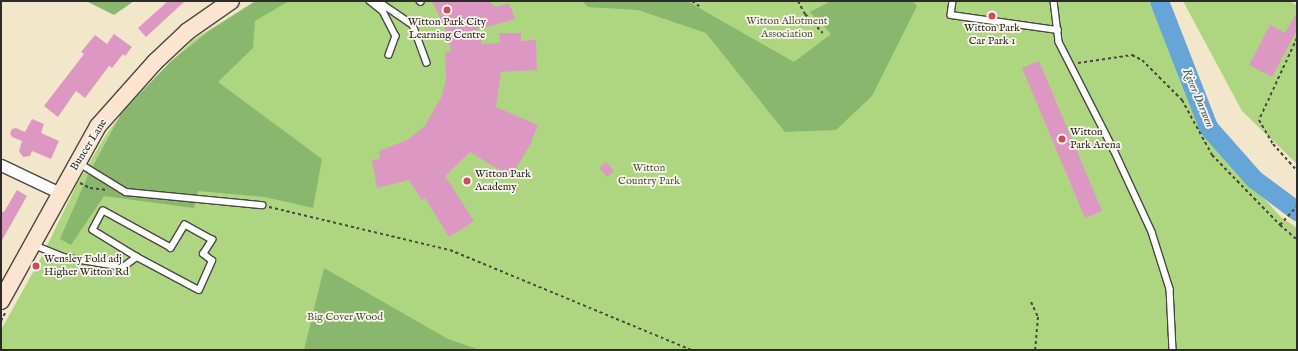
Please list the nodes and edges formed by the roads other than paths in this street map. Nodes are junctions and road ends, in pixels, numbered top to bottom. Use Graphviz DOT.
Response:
graph roads {
  1 [pos="231,1"];
  2 [pos="370,1"];
  3 [pos="378,1"];
  4 [pos="953,1"];
  5 [pos="1054,1"];
  6 [pos="1058,30"];
  7 [pos="389,55"];
  8 [pos="427,63"];
  9 [pos="77,163"];
  10 [pos="1,165"];
  11 [pos="60,193"];
  12 [pos="262,205"];
  13 [pos="32,244"];
  14 [pos="137,257"];
  15 [pos="1,301"];
  16 [pos="1173,350"];
  1 -- 9 [label="main road, Buncer Lane"];
  2 -- 7 [label="lane"];
  3 -- 8 [label="lane"];
  4 -- 6 [label="lane"];
  5 -- 6 [label="lane"];
  6 -- 16 [label="lane"];
  9 -- 11 [label="main road, Buncer Lane"];
  9 -- 12 [label="lane"];
  10 -- 11 [label="street"];
  11 -- 13 [label="main road, Buncer Lane"];
  13 -- 14 [label="lane"];
  13 -- 15 [label="main road, Buncer Lane"];
  14 -- 14 [label="lane"];
}
